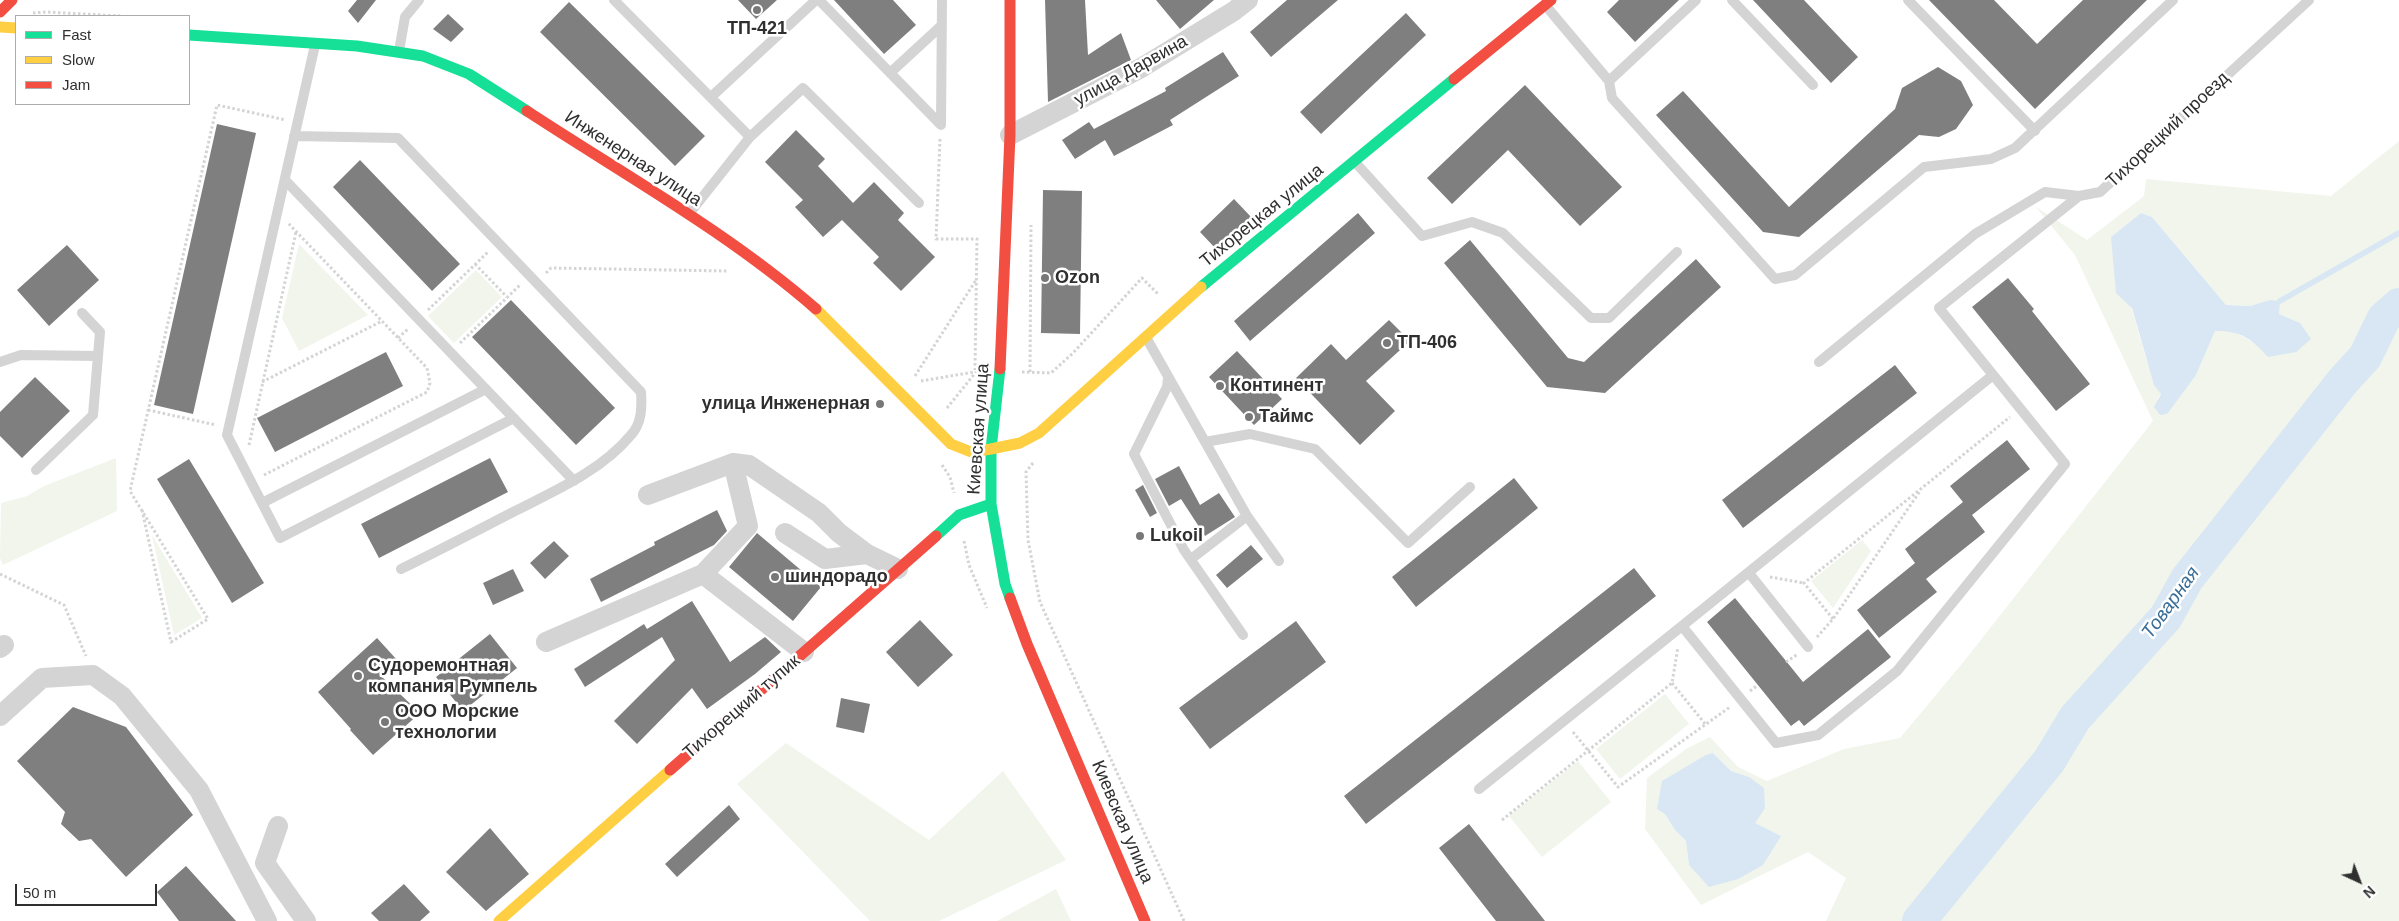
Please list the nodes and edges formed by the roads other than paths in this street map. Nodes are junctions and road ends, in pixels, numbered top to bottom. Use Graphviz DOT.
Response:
graph roads {
  1 [pos="12,0"];
  2 [pos="419,0"];
  3 [pos="614,0"];
  4 [pos="818,0"];
  5 [pos="942,0"];
  6 [pos="1010,0"];
  7 [pos="1248,0"];
  8 [pos="1696,0"];
  9 [pos="1732,0"];
  10 [pos="1908,0"];
  11 [pos="2173,0"];
  12 [pos="2309,0"];
  13 [pos="1549,3"];
  14 [pos="0,12"];
  15 [pos="942,26"];
  16 [pos="0,28"];
  17 [pos="15,28"];
  18 [pos="190,35"];
  19 [pos="315,44"];
  20 [pos="398,52"];
  21 [pos="890,73"];
  22 [pos="1609,81"];
  23 [pos="1813,85"];
  24 [pos="711,97"];
  25 [pos="2035,131"];
  26 [pos="1010,135"];
  27 [pos="294,136"];
  28 [pos="750,137"];
  29 [pos="1355,162"];
  30 [pos="284,180"];
  31 [pos="2079,196"];
  32 [pos="919,203"];
  33 [pos="688,215"];
  34 [pos="1677,252"];
  35 [pos="82,313"];
  36 [pos="1146,336"];
  37 [pos="98,356"];
  38 [pos="0,362"];
  39 [pos="1819,362"];
  40 [pos="1993,376"];
  41 [pos="1168,378"];
  42 [pos="486,389"];
  43 [pos="514,418"];
  44 [pos="1205,442"];
  45 [pos="992,449"];
  46 [pos="732,463"];
  47 [pos="36,470"];
  48 [pos="574,481"];
  49 [pos="1470,487"];
  50 [pos="648,495"];
  51 [pos="262,503"];
  52 [pos="991,504"];
  53 [pos="1247,516"];
  54 [pos="785,533"];
  55 [pos="867,554"];
  56 [pos="1191,559"];
  57 [pos="1279,561"];
  58 [pos="401,569"];
  59 [pos="898,569"];
  60 [pos="1749,572"];
  61 [pos="703,574"];
  62 [pos="1682,626"];
  63 [pos="1243,635"];
  64 [pos="546,642"];
  65 [pos="1808,647"];
  66 [pos="804,652"];
  67 [pos="0,716"];
  68 [pos="1479,790"];
  69 [pos="278,826"];
  70 [pos="267,921"];
  71 [pos="306,921"];
  72 [pos="499,921"];
  73 [pos="1145,921"];
  1 -- 14 [label="main road"];
  2 -- 20 [label="lane"];
  3 -- 24 [label="lane"];
  4 -- 21 [label="lane"];
  4 -- 24 [label="lane"];
  5 -- 15 [label="lane"];
  6 -- 26 [label="main road, Киевская улица"];
  7 -- 26 [label="street, улица Дарвина"];
  8 -- 22 [label="lane"];
  9 -- 23 [label="lane"];
  10 -- 25 [label="lane"];
  11 -- 25 [label="lane"];
  12 -- 31 [label="lane, Тихорецкий проезд"];
  13 -- 22 [label="lane"];
  13 -- 29 [label="main road, Тихорецкая улица"];
  15 -- 21 [label="lane"];
  15 -- 21 [label="lane"];
  16 -- 17 [label="main road"];
  18 -- 19 [label="main road, Инженерная улица"];
  19 -- 20 [label="main road, Инженерная улица"];
  19 -- 27 [label="lane"];
  20 -- 33 [label="main road, Инженерная улица"];
  22 -- 25 [label="lane"];
  24 -- 28 [label="lane"];
  26 -- 45 [label="main road, Киевская улица"];
  27 -- 30 [label="lane"];
  27 -- 48 [label="lane"];
  28 -- 32 [label="lane"];
  28 -- 33 [label="lane"];
  29 -- 34 [label="lane"];
  29 -- 36 [label="main road, Тихорецкая улица"];
  30 -- 42 [label="lane"];
  30 -- 51 [label="lane"];
  31 -- 39 [label="lane, Тихорецкий проезд"];
  31 -- 40 [label="lane"];
  33 -- 45 [label="main road, Инженерная улица"];
  35 -- 37 [label="lane"];
  36 -- 41 [label="lane"];
  36 -- 45 [label="main road, Тихорецкая улица"];
  37 -- 38 [label="lane"];
  37 -- 47 [label="lane"];
  40 -- 60 [label="lane"];
  40 -- 62 [label="lane"];
  41 -- 44 [label="lane"];
  41 -- 56 [label="lane"];
  42 -- 43 [label="lane"];
  42 -- 51 [label="lane"];
  43 -- 48 [label="lane"];
  43 -- 51 [label="lane"];
  44 -- 49 [label="lane"];
  44 -- 53 [label="lane"];
  45 -- 52 [label="main road, Киевская улица"];
  46 -- 50 [label="street"];
  46 -- 55 [label="street"];
  46 -- 61 [label="street"];
  48 -- 58 [label="lane"];
  52 -- 59 [label="main road, Тихорецкий тупик"];
  52 -- 73 [label="main road, Киевская улица"];
  53 -- 56 [label="lane"];
  53 -- 57 [label="lane"];
  54 -- 55 [label="street"];
  55 -- 59 [label="street"];
  56 -- 63 [label="lane"];
  59 -- 66 [label="main road, Тихорецкий тупик"];
  60 -- 62 [label="lane"];
  60 -- 65 [label="lane"];
  61 -- 64 [label="street"];
  61 -- 66 [label="street"];
  62 -- 68 [label="lane"];
  66 -- 72 [label="main road, Тихорецкий тупик"];
  67 -- 70 [label="street"];
  69 -- 71 [label="street"];
}
